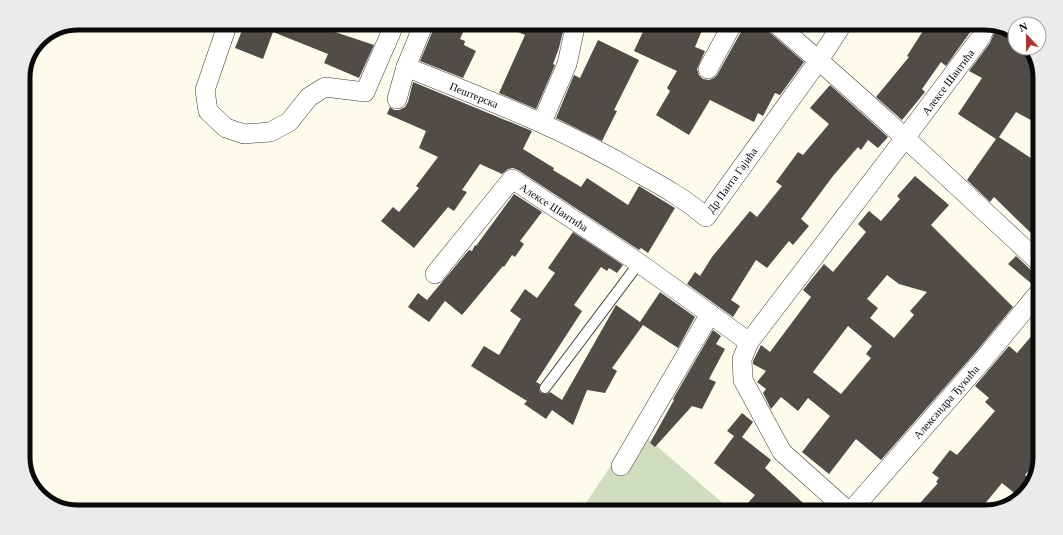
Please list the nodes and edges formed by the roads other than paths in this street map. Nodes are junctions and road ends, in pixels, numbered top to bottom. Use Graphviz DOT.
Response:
graph roads {
  1 [pos="226,30"];
  2 [pos="392,30"];
  3 [pos="421,30"];
  4 [pos="574,30"];
  5 [pos="729,30"];
  6 [pos="783,30"];
  7 [pos="838,30"];
  8 [pos="984,30"];
  9 [pos="819,60"];
  10 [pos="406,67"];
  11 [pos="708,69"];
  12 [pos="397,99"];
  13 [pos="542,122"];
  14 [pos="905,138"];
  15 [pos="619,161"];
  16 [pos="1033,256"];
  17 [pos="639,262"];
  18 [pos="435,274"];
  19 [pos="1033,299"];
  20 [pos="710,314"];
  21 [pos="749,342"];
  22 [pos="545,388"];
  23 [pos="782,452"];
  24 [pos="621,466"];
  25 [pos="842,505"];
  26 [pos="856,505"];
  1 -- 2 [label="street"];
  3 -- 10 [label="street"];
  4 -- 13 [label="street"];
  5 -- 11 [label="street"];
  6 -- 9 [label="street"];
  7 -- 9 [label="street, Др Панта Гајића"];
  8 -- 14 [label="street, Алексе Шантића"];
  9 -- 14 [label="street"];
  9 -- 15 [label="street, Др Панта Гајића"];
  10 -- 12 [label="street"];
  10 -- 13 [label="street, Пештерска"];
  13 -- 15 [label="street, Пештерска"];
  14 -- 16 [label="street"];
  14 -- 21 [label="street, Алексе Шантића"];
  17 -- 18 [label="street, Алексе Шантића"];
  17 -- 20 [label="street, Алексе Шантића"];
  17 -- 22 [label="lane"];
  19 -- 26 [label="street, Александра Ђукића"];
  20 -- 21 [label="street, Алексе Шантића"];
  20 -- 24 [label="street"];
  21 -- 23 [label="street, Алексе Шантића"];
  23 -- 25 [label="street, Александра Ђукића"];
}
